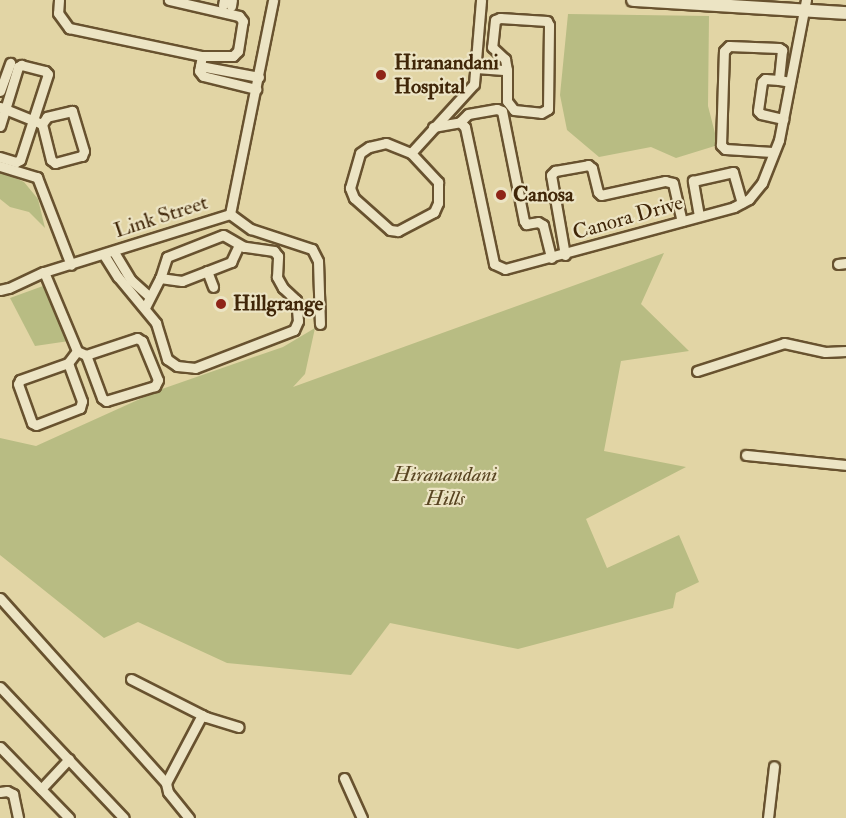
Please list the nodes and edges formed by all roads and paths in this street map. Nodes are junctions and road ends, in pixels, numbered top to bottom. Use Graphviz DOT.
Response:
graph roads {
  1 [pos="59,0"];
  2 [pos="169,0"];
  3 [pos="273,0"];
  4 [pos="482,0"];
  5 [pos="633,0"];
  6 [pos="786,5"];
  7 [pos="806,5"];
  8 [pos="846,13"];
  9 [pos="201,61"];
  10 [pos="9,63"];
  11 [pos="476,68"];
  12 [pos="507,70"];
  13 [pos="259,77"];
  14 [pos="779,80"];
  15 [pos="790,82"];
  16 [pos="256,89"];
  17 [pos="0,91"];
  18 [pos="3,108"];
  19 [pos="783,120"];
  20 [pos="37,122"];
  21 [pos="460,122"];
  22 [pos="0,126"];
  23 [pos="432,127"];
  24 [pos="772,152"];
  25 [pos="411,153"];
  26 [pos="0,157"];
  27 [pos="0,166"];
  28 [pos="742,202"];
  29 [pos="230,214"];
  30 [pos="699,216"];
  31 [pos="682,221"];
  32 [pos="239,245"];
  33 [pos="114,252"];
  34 [pos="104,255"];
  35 [pos="565,255"];
  36 [pos="551,258"];
  37 [pos="71,265"];
  38 [pos="44,272"];
  39 [pos="207,272"];
  40 [pos="160,278"];
  41 [pos="213,287"];
  42 [pos="0,290"];
  43 [pos="150,297"];
  44 [pos="145,307"];
  45 [pos="320,324"];
  46 [pos="77,351"];
  47 [pos="846,351"];
  48 [pos="87,355"];
  49 [pos="68,363"];
  50 [pos="697,370"];
  51 [pos="746,455"];
  52 [pos="846,465"];
  53 [pos="0,598"];
  54 [pos="131,679"];
  55 [pos="0,687"];
  56 [pos="202,715"];
  57 [pos="238,727"];
  58 [pos="0,747"];
  59 [pos="69,759"];
  60 [pos="774,766"];
  61 [pos="344,778"];
  62 [pos="166,783"];
  63 [pos="41,789"];
  64 [pos="0,792"];
  65 [pos="18,818"];
  66 [pos="69,818"];
  67 [pos="124,818"];
  68 [pos="189,818"];
  69 [pos="362,818"];
  70 [pos="768,818"];
  1 -- 9 [label="street"];
  2 -- 9 [label="street"];
  3 -- 13 [label="street, Link Street"];
  4 -- 11 [label="street"];
  5 -- 6 [label="main road"];
  6 -- 7 [label="main road"];
  7 -- 8 [label="main road"];
  7 -- 15 [label="street, Canora Drive"];
  9 -- 13 [label="street"];
  9 -- 16 [label="street"];
  10 -- 17 [label="street"];
  11 -- 12 [label="street"];
  11 -- 23 [label="street"];
  12 -- 12 [label="street"];
  13 -- 16 [label="street, Link Street"];
  14 -- 15 [label="street"];
  14 -- 19 [label="street"];
  14 -- 24 [label="street"];
  15 -- 19 [label="street, Canora Drive"];
  16 -- 29 [label="street, Link Street"];
  18 -- 20 [label="street"];
  18 -- 20 [label="street"];
  18 -- 22 [label="street"];
  19 -- 24 [label="street, Canora Drive"];
  20 -- 20 [label="street"];
  20 -- 26 [label="street"];
  21 -- 23 [label="street"];
  21 -- 36 [label="street, Canora Drive"];
  21 -- 36 [label="street"];
  23 -- 25 [label="street"];
  24 -- 28 [label="street, Canora Drive"];
  25 -- 25 [label="street"];
  27 -- 37 [label="street"];
  28 -- 30 [label="street, Canora Drive"];
  28 -- 30 [label="street"];
  29 -- 33 [label="street, Link Street"];
  29 -- 45 [label="street"];
  30 -- 31 [label="street, Canora Drive"];
  31 -- 35 [label="street, Canora Drive"];
  31 -- 35 [label="street"];
  32 -- 39 [label="street"];
  32 -- 40 [label="street"];
  32 -- 44 [label="street"];
  33 -- 34 [label="street, Link Street"];
  33 -- 43 [label="street"];
  34 -- 37 [label="street, Link Street"];
  34 -- 44 [label="street"];
  35 -- 36 [label="street, Canora Drive"];
  37 -- 38 [label="street, Link Street"];
  38 -- 42 [label="street, Link Street"];
  38 -- 46 [label="street"];
  39 -- 40 [label="street"];
  39 -- 41 [label="street"];
  40 -- 43 [label="street"];
  43 -- 44 [label="street"];
  46 -- 48 [label="street"];
  46 -- 49 [label="street"];
  47 -- 50 [label="street"];
  48 -- 48 [label="street"];
  49 -- 49 [label="street"];
  51 -- 52 [label="street"];
  53 -- 62 [label="street"];
  54 -- 56 [label="street"];
  55 -- 59 [label="street"];
  56 -- 57 [label="street"];
  56 -- 62 [label="street"];
  58 -- 63 [label="street"];
  59 -- 63 [label="street"];
  59 -- 67 [label="street"];
  60 -- 70 [label="street"];
  61 -- 69 [label="street"];
  62 -- 68 [label="street"];
  63 -- 66 [label="street"];
  64 -- 65 [label="street"];
}
